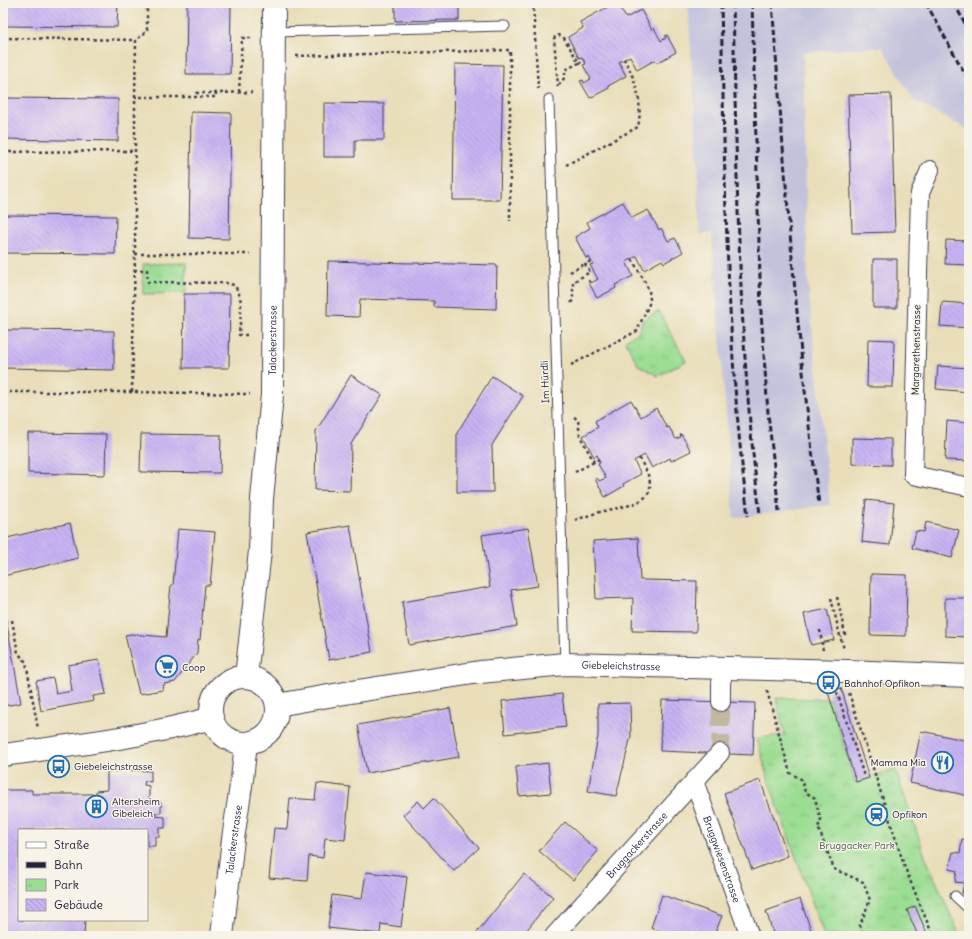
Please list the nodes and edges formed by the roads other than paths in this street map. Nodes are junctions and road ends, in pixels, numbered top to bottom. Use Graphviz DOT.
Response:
graph roads {
  1 [pos="274,3"];
  2 [pos="505,26"];
  3 [pos="266,35"];
  4 [pos="549,99"];
  5 [pos="930,170"];
  6 [pos="969,487"];
  7 [pos="565,664"];
  8 [pos="724,668"];
  9 [pos="969,676"];
  10 [pos="246,677"];
  11 [pos="721,702"];
  12 [pos="277,705"];
  13 [pos="212,718"];
  14 [pos="246,743"];
  15 [pos="720,753"];
  16 [pos="3,755"];
  17 [pos="694,781"];
  18 [pos="955,896"];
  19 [pos="969,909"];
  20 [pos="222,936"];
  21 [pos="554,936"];
  22 [pos="750,936"];
  1 -- 3 [label="street, Talackerstrasse"];
  2 -- 3 [label="lane"];
  3 -- 10 [label="street, Talackerstrasse"];
  4 -- 7 [label="lane, Im Hürdli"];
  5 -- 6 [label="street, Margarethenstrasse"];
  7 -- 8 [label="street, Giebeleichstrasse"];
  7 -- 12 [label="street, Giebeleichstrasse"];
  8 -- 9 [label="street, Giebeleichstrasse"];
  8 -- 11 [label="street"];
  10 -- 12 [label="street"];
  10 -- 13 [label="street"];
  12 -- 14 [label="street"];
  13 -- 14 [label="street"];
  13 -- 16 [label="street"];
  14 -- 20 [label="street, Talackerstrasse"];
  15 -- 17 [label="street, Bruggackerstrasse"];
  17 -- 21 [label="street, Bruggackerstrasse"];
  17 -- 22 [label="street, Bruggwiesenstrasse"];
  18 -- 19 [label="lane"];
}
